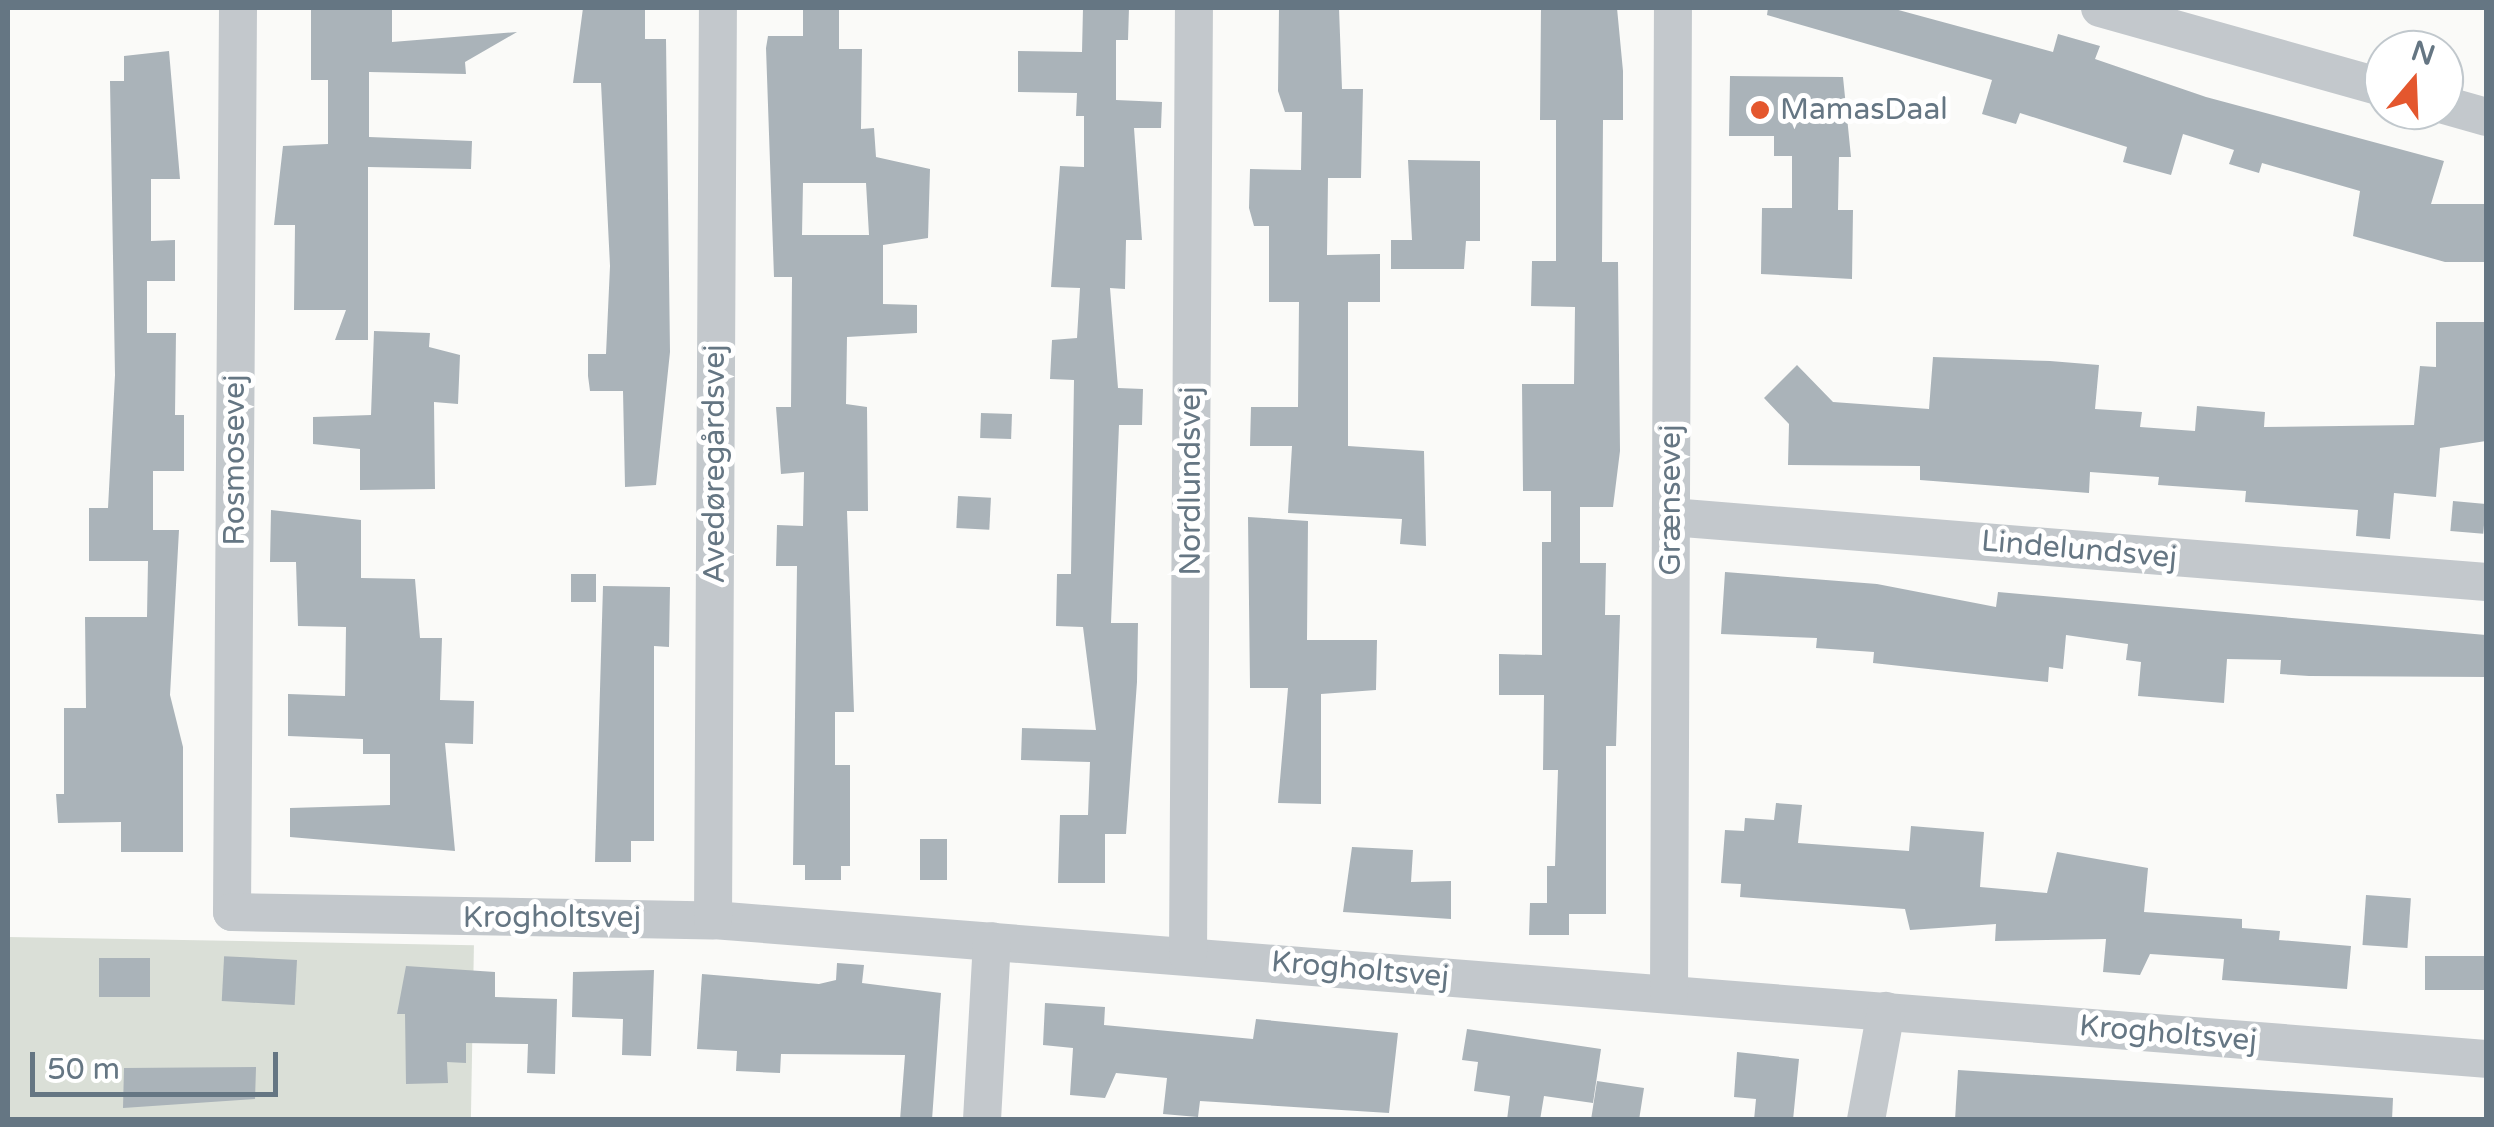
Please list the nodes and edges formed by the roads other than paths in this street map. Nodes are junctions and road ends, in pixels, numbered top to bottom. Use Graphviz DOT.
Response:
graph roads {
  1 [pos="238,8"];
  2 [pos="718,8"];
  3 [pos="1194,8"];
  4 [pos="1673,8"];
  5 [pos="2100,8"];
  6 [pos="2364,82"];
  7 [pos="1671,517"];
  8 [pos="2486,582"];
  9 [pos="232,912"];
  10 [pos="713,920"];
  11 [pos="992,941"];
  12 [pos="1188,956"];
  13 [pos="1669,993"];
  14 [pos="1886,1011"];
  15 [pos="2486,1059"];
  16 [pos="982,1120"];
  17 [pos="1866,1120"];
  1 -- 9 [label="street, Rosmosevej"];
  2 -- 10 [label="street, Avedøregårdsvej"];
  3 -- 12 [label="street, Nordlundsvej"];
  4 -- 7 [label="street, Grænsevej"];
  5 -- 6 [label="street"];
  7 -- 8 [label="street, Lindelundsvej"];
  7 -- 13 [label="street, Grænsevej"];
  9 -- 10 [label="street, Krogholtsvej"];
  10 -- 11 [label="street, Krogholtsvej"];
  11 -- 12 [label="street, Krogholtsvej"];
  11 -- 16 [label="street"];
  12 -- 13 [label="street, Krogholtsvej"];
  13 -- 14 [label="street, Krogholtsvej"];
  14 -- 15 [label="street, Krogholtsvej"];
  14 -- 17 [label="street"];
}
